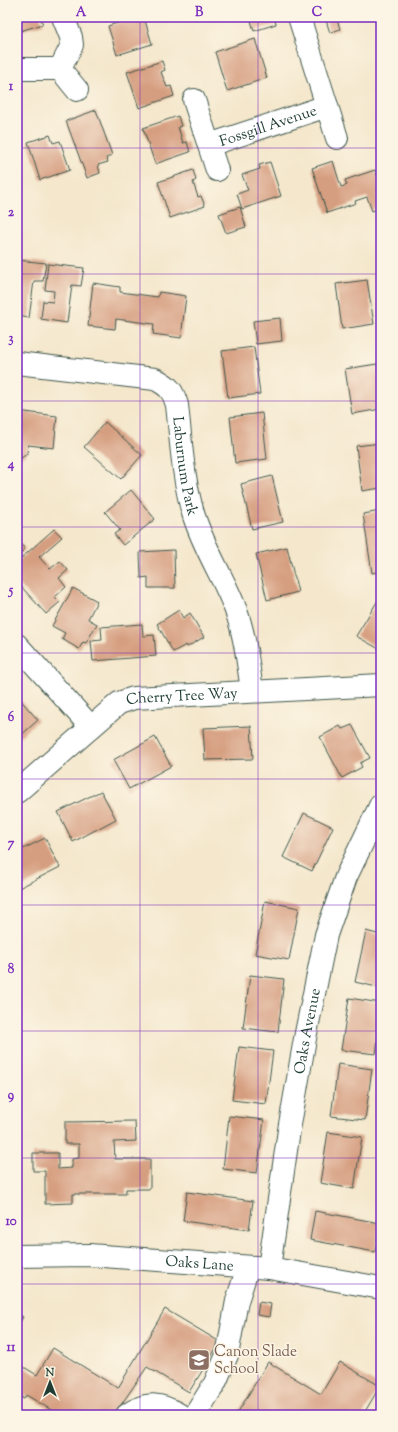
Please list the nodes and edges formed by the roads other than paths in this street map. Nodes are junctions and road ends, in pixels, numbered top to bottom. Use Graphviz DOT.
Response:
graph roads {
  1 [pos="63,17"];
  2 [pos="299,17"];
  3 [pos="21,70"];
  4 [pos="60,70"];
  5 [pos="77,90"];
  6 [pos="194,100"];
  7 [pos="327,106"];
  8 [pos="337,138"];
  9 [pos="209,145"];
  10 [pos="217,170"];
  11 [pos="17,362"];
  12 [pos="17,645"];
  13 [pos="381,685"];
  14 [pos="252,691"];
  15 [pos="91,727"];
  16 [pos="17,792"];
  17 [pos="381,804"];
  18 [pos="17,1256"];
  19 [pos="258,1268"];
  20 [pos="381,1288"];
  21 [pos="127,1415"];
  22 [pos="180,1415"];
  23 [pos="195,1415"];
  1 -- 4 [label="street"];
  2 -- 7 [label="street, Fossgill Avenue"];
  3 -- 4 [label="street"];
  4 -- 5 [label="street"];
  6 -- 9 [label="street, Fossgill Avenue"];
  7 -- 8 [label="street, Fossgill Avenue"];
  7 -- 9 [label="street, Fossgill Avenue"];
  9 -- 10 [label="street, Fossgill Avenue"];
  11 -- 14 [label="street, Laburnum Park"];
  12 -- 15 [label="street"];
  13 -- 14 [label="street, Cherry Tree Way"];
  14 -- 15 [label="street, Cherry Tree Way"];
  15 -- 16 [label="street, Cherry Tree Way"];
  17 -- 19 [label="street, Oaks Avenue"];
  18 -- 19 [label="street, Oaks Lane"];
  19 -- 20 [label="street, Oaks Lane"];
  19 -- 23 [label="street, Oaks Avenue"];
  21 -- 22 [label="street"];
}
